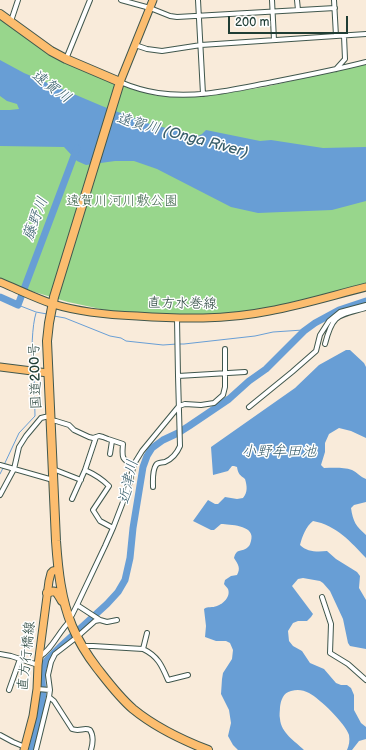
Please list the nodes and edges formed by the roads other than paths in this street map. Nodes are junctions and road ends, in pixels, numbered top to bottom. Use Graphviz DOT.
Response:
graph roads {
  1 [pos="18,0"];
  2 [pos="90,0"];
  3 [pos="121,0"];
  4 [pos="153,0"];
  5 [pos="198,0"];
  6 [pos="272,0"];
  7 [pos="297,0"];
  8 [pos="334,0"];
  9 [pos="150,8"];
  10 [pos="334,8"];
  11 [pos="298,10"];
  12 [pos="272,12"];
  13 [pos="0,14"];
  14 [pos="199,16"];
  15 [pos="11,22"];
  16 [pos="366,34"];
  17 [pos="336,36"];
  18 [pos="344,36"];
  19 [pos="274,40"];
  20 [pos="135,45"];
  21 [pos="201,45"];
  22 [pos="66,59"];
  23 [pos="366,62"];
  24 [pos="336,69"];
  25 [pos="119,85"];
  26 [pos="203,94"];
  27 [pos="1,283"];
  28 [pos="366,287"];
  29 [pos="54,300"];
  30 [pos="366,307"];
  31 [pos="177,319"];
  32 [pos="325,344"];
  33 [pos="225,349"];
  34 [pos="0,364"];
  35 [pos="0,367"];
  36 [pos="48,371"];
  37 [pos="245,372"];
  38 [pos="225,374"];
  39 [pos="178,376"];
  40 [pos="179,406"];
  41 [pos="249,407"];
  42 [pos="50,418"];
  43 [pos="96,437"];
  44 [pos="112,441"];
  45 [pos="110,454"];
  46 [pos="0,465"];
  47 [pos="134,465"];
  48 [pos="52,468"];
  49 [pos="14,469"];
  50 [pos="85,470"];
  51 [pos="53,480"];
  52 [pos="81,480"];
  53 [pos="152,487"];
  54 [pos="0,495"];
  55 [pos="72,499"];
  56 [pos="113,528"];
  57 [pos="58,570"];
  58 [pos="47,593"];
  59 [pos="322,597"];
  60 [pos="65,605"];
  61 [pos="77,605"];
  62 [pos="98,619"];
  63 [pos="117,620"];
  64 [pos="70,621"];
  65 [pos="148,634"];
  66 [pos="77,637"];
  67 [pos="84,648"];
  68 [pos="143,649"];
  69 [pos="0,654"];
  70 [pos="39,657"];
  71 [pos="20,659"];
  72 [pos="38,665"];
  73 [pos="188,675"];
  74 [pos="366,680"];
  75 [pos="38,689"];
  76 [pos="8,690"];
  77 [pos="49,690"];
  78 [pos="49,698"];
  79 [pos="0,735"];
  80 [pos="25,749"];
  81 [pos="36,750"];
  82 [pos="91,750"];
  83 [pos="208,750"];
  1 -- 15 [label="street"];
  2 -- 22 [label="street"];
  3 -- 9 [label="street"];
  4 -- 9 [label="main road"];
  5 -- 14 [label="street"];
  6 -- 12 [label="street"];
  7 -- 11 [label="street"];
  8 -- 10 [label="street"];
  9 -- 14 [label="street"];
  9 -- 20 [label="main road"];
  10 -- 11 [label="street"];
  10 -- 17 [label="street"];
  11 -- 12 [label="street"];
  12 -- 14 [label="street"];
  12 -- 19 [label="street"];
  13 -- 15 [label="highway"];
  14 -- 21 [label="street"];
  15 -- 22 [label="highway"];
  16 -- 18 [label="street"];
  17 -- 18 [label="street"];
  17 -- 19 [label="street"];
  18 -- 24 [label="street"];
  19 -- 21 [label="street"];
  20 -- 21 [label="street"];
  20 -- 25 [label="main road"];
  21 -- 26 [label="street"];
  22 -- 25 [label="highway"];
  23 -- 24 [label="street"];
  24 -- 26 [label="street"];
  25 -- 26 [label="street"];
  25 -- 29 [label="highway, 国道200号"];
  27 -- 29 [label="main road, 直方水巻線"];
  28 -- 31 [label="main road, 直方水巻線"];
  29 -- 31 [label="main road, 直方水巻線"];
  29 -- 36 [label="highway, 国道200号"];
  30 -- 32 [label="street"];
  30 -- 41 [label="street"];
  31 -- 39 [label="street"];
  33 -- 38 [label="street"];
  34 -- 36 [label="main road"];
  35 -- 36 [label="main road"];
  36 -- 42 [label="highway, 国道200号"];
  37 -- 38 [label="street"];
  38 -- 39 [label="street"];
  38 -- 40 [label="street"];
  39 -- 40 [label="street"];
  40 -- 47 [label="street"];
  40 -- 53 [label="street"];
  42 -- 43 [label="street"];
  42 -- 48 [label="highway, 国道200号"];
  42 -- 49 [label="street"];
  43 -- 44 [label="street"];
  43 -- 50 [label="street"];
  44 -- 45 [label="street"];
  44 -- 47 [label="street"];
  46 -- 49 [label="street"];
  47 -- 56 [label="street"];
  48 -- 51 [label="highway, 国道200号"];
  48 -- 52 [label="street"];
  49 -- 51 [label="street"];
  49 -- 54 [label="street"];
  50 -- 52 [label="street"];
  50 -- 56 [label="street"];
  51 -- 57 [label="highway, 国道200号"];
  52 -- 55 [label="street"];
  56 -- 61 [label="street"];
  57 -- 58 [label="main road, 直方行橋線"];
  57 -- 60 [label="highway, 国道200号"];
  58 -- 60 [label="highway"];
  58 -- 70 [label="main road, 直方行橋線"];
  59 -- 74 [label="street"];
  60 -- 64 [label="highway, 国道200号"];
  61 -- 62 [label="street"];
  61 -- 64 [label="street"];
  62 -- 63 [label="street"];
  62 -- 66 [label="street"];
  64 -- 66 [label="highway, 国道200号"];
  64 -- 70 [label="street"];
  65 -- 68 [label="street"];
  66 -- 67 [label="highway, 国道200号"];
  66 -- 77 [label="street"];
  67 -- 68 [label="street"];
  67 -- 83 [label="highway, 国道200号"];
  68 -- 73 [label="street"];
  69 -- 71 [label="street"];
  70 -- 72 [label="main road, 直方行橋線"];
  71 -- 72 [label="street"];
  71 -- 76 [label="street"];
  72 -- 75 [label="main road, 直方行橋線"];
  75 -- 77 [label="street"];
  75 -- 80 [label="main road, 直方行橋線"];
  77 -- 78 [label="street"];
  78 -- 81 [label="street"];
  78 -- 82 [label="street"];
  79 -- 80 [label="street"];
}
